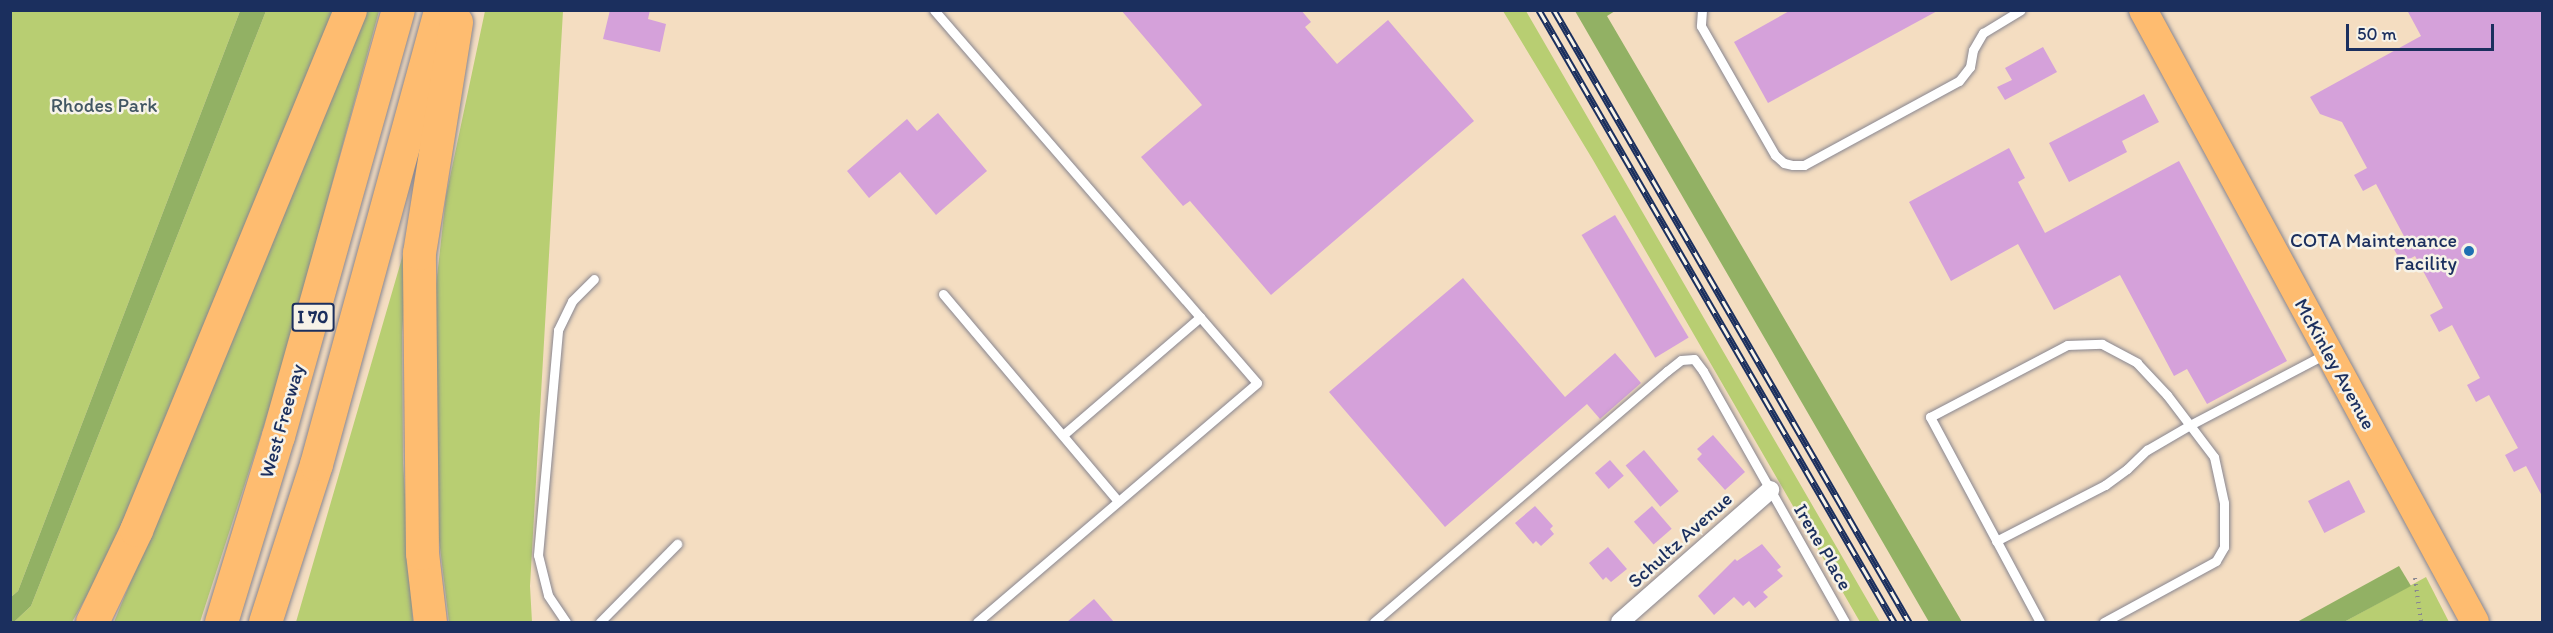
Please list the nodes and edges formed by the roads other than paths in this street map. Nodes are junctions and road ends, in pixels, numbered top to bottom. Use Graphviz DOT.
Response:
graph roads {
  1 [pos="351,10"];
  2 [pos="398,10"];
  3 [pos="440,10"];
  4 [pos="458,10"];
  5 [pos="933,10"];
  6 [pos="1702,10"];
  7 [pos="2021,10"];
  8 [pos="2144,10"];
  9 [pos="594,279"];
  10 [pos="943,294"];
  11 [pos="1200,317"];
  12 [pos="2329,352"];
  13 [pos="2190,425"];
  14 [pos="1063,435"];
  15 [pos="1770,490"];
  16 [pos="1118,501"];
  17 [pos="1996,541"];
  18 [pos="677,544"];
  19 [pos="92,622"];
  20 [pos="221,622"];
  21 [pos="265,622"];
  22 [pos="430,622"];
  23 [pos="566,622"];
  24 [pos="600,622"];
  25 [pos="977,622"];
  26 [pos="1374,622"];
  27 [pos="1620,622"];
  28 [pos="1845,622"];
  29 [pos="2040,622"];
  30 [pos="2104,622"];
  31 [pos="2475,622"];
  1 -- 19 [label="highway"];
  2 -- 20 [label="highway, West Freeway / I 70"];
  3 -- 21 [label="highway, I 70"];
  4 -- 22 [label="highway"];
  5 -- 11 [label="lane"];
  6 -- 7 [label="lane"];
  8 -- 12 [label="main road, McKinley Avenue"];
  9 -- 23 [label="lane"];
  10 -- 14 [label="lane"];
  11 -- 14 [label="lane"];
  11 -- 16 [label="lane"];
  12 -- 13 [label="lane"];
  12 -- 31 [label="main road, McKinley Avenue"];
  13 -- 17 [label="lane"];
  13 -- 17 [label="lane"];
  13 -- 30 [label="lane"];
  14 -- 16 [label="lane"];
  15 -- 26 [label="lane, Irene Place"];
  15 -- 27 [label="street, Schultz Avenue"];
  15 -- 28 [label="lane, Irene Place"];
  16 -- 25 [label="lane"];
  17 -- 29 [label="lane"];
  18 -- 24 [label="lane"];
}
